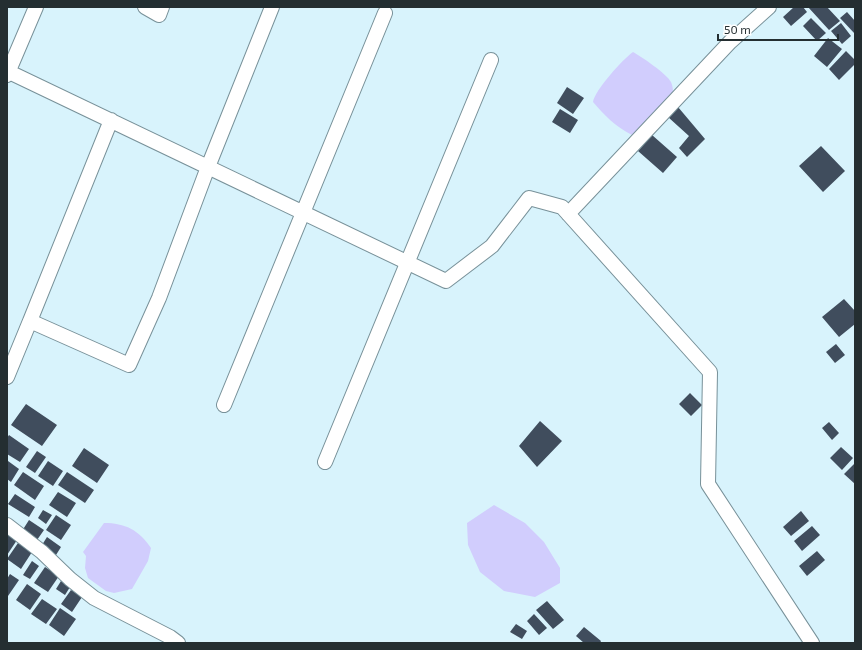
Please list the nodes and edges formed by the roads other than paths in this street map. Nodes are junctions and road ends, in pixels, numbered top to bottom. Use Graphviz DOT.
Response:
graph roads {
  1 [pos="36,7"];
  2 [pos="145,7"];
  3 [pos="162,7"];
  4 [pos="272,7"];
  5 [pos="769,7"];
  6 [pos="385,13"];
  7 [pos="491,60"];
  8 [pos="8,73"];
  9 [pos="111,120"];
  10 [pos="208,167"];
  11 [pos="303,212"];
  12 [pos="568,214"];
  13 [pos="407,262"];
  14 [pos="30,321"];
  15 [pos="7,377"];
  16 [pos="224,405"];
  17 [pos="325,462"];
  18 [pos="7,525"];
  19 [pos="178,643"];
  20 [pos="812,643"];
  1 -- 8 [label="street"];
  2 -- 3 [label="street"];
  4 -- 10 [label="street"];
  5 -- 12 [label="street"];
  6 -- 11 [label="street"];
  7 -- 13 [label="street"];
  8 -- 9 [label="street"];
  9 -- 10 [label="street"];
  9 -- 14 [label="street"];
  10 -- 11 [label="street"];
  10 -- 14 [label="street"];
  11 -- 13 [label="street"];
  11 -- 16 [label="street"];
  12 -- 13 [label="street"];
  12 -- 20 [label="street"];
  13 -- 17 [label="street"];
  14 -- 15 [label="street"];
  18 -- 19 [label="street"];
}
